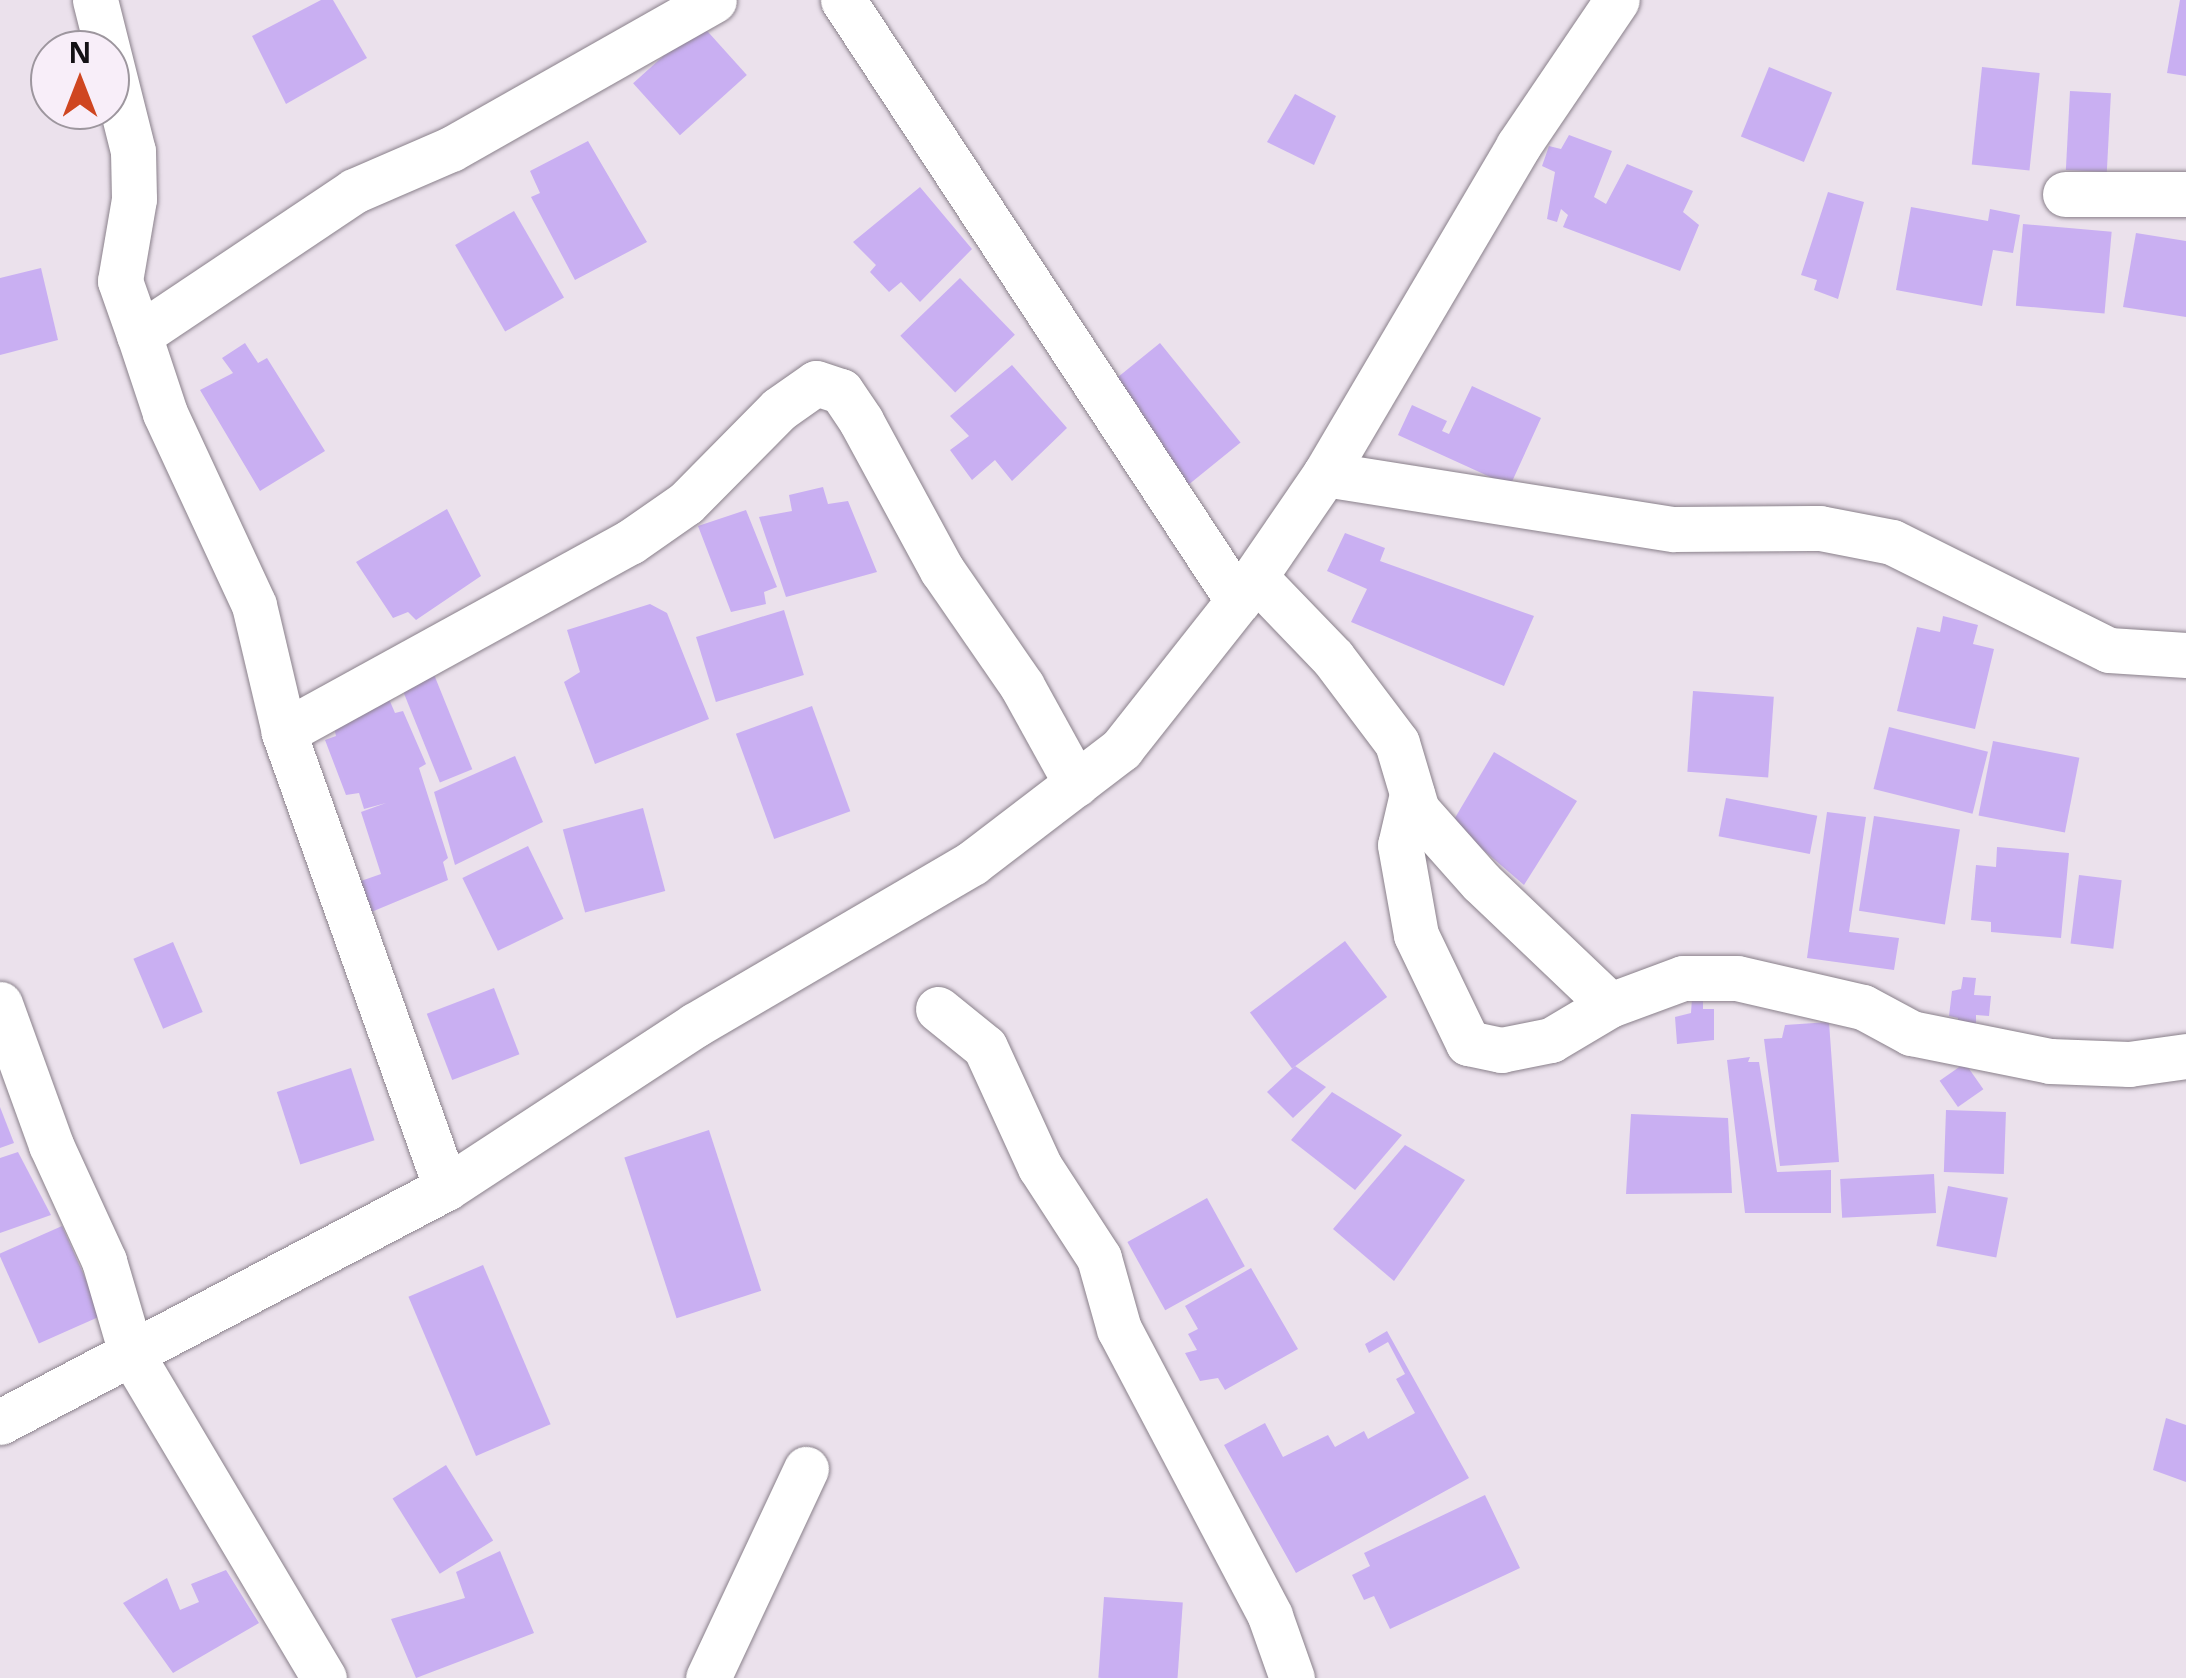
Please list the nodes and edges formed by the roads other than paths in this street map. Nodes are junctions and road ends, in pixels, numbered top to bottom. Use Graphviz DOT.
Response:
graph roads {
  1 [pos="94,0"];
  2 [pos="714,0"];
  3 [pos="843,0"];
  4 [pos="1617,0"];
  5 [pos="2065,194"];
  6 [pos="2186,194"];
  7 [pos="139,336"];
  8 [pos="1325,474"];
  9 [pos="1246,589"];
  10 [pos="2186,654"];
  11 [pos="284,732"];
  12 [pos="1076,784"];
  13 [pos="1412,794"];
  14 [pos="0,1004"];
  15 [pos="1610,1005"];
  16 [pos="938,1008"];
  17 [pos="2186,1056"];
  18 [pos="446,1188"];
  19 [pos="131,1353"];
  20 [pos="0,1422"];
  21 [pos="806,1469"];
  22 [pos="324,1678"];
  23 [pos="708,1678"];
  24 [pos="1292,1678"];
  1 -- 7 [label="street"];
  2 -- 7 [label="street"];
  3 -- 9 [label="street"];
  4 -- 8 [label="street"];
  5 -- 6 [label="street"];
  7 -- 11 [label="street"];
  8 -- 9 [label="street"];
  8 -- 10 [label="street"];
  9 -- 12 [label="street"];
  9 -- 13 [label="street"];
  11 -- 12 [label="street"];
  11 -- 18 [label="street"];
  12 -- 18 [label="street"];
  13 -- 15 [label="street"];
  13 -- 15 [label="street"];
  14 -- 19 [label="street"];
  15 -- 17 [label="street"];
  16 -- 24 [label="street"];
  18 -- 19 [label="street"];
  19 -- 20 [label="street"];
  19 -- 22 [label="street"];
  21 -- 23 [label="street"];
}
